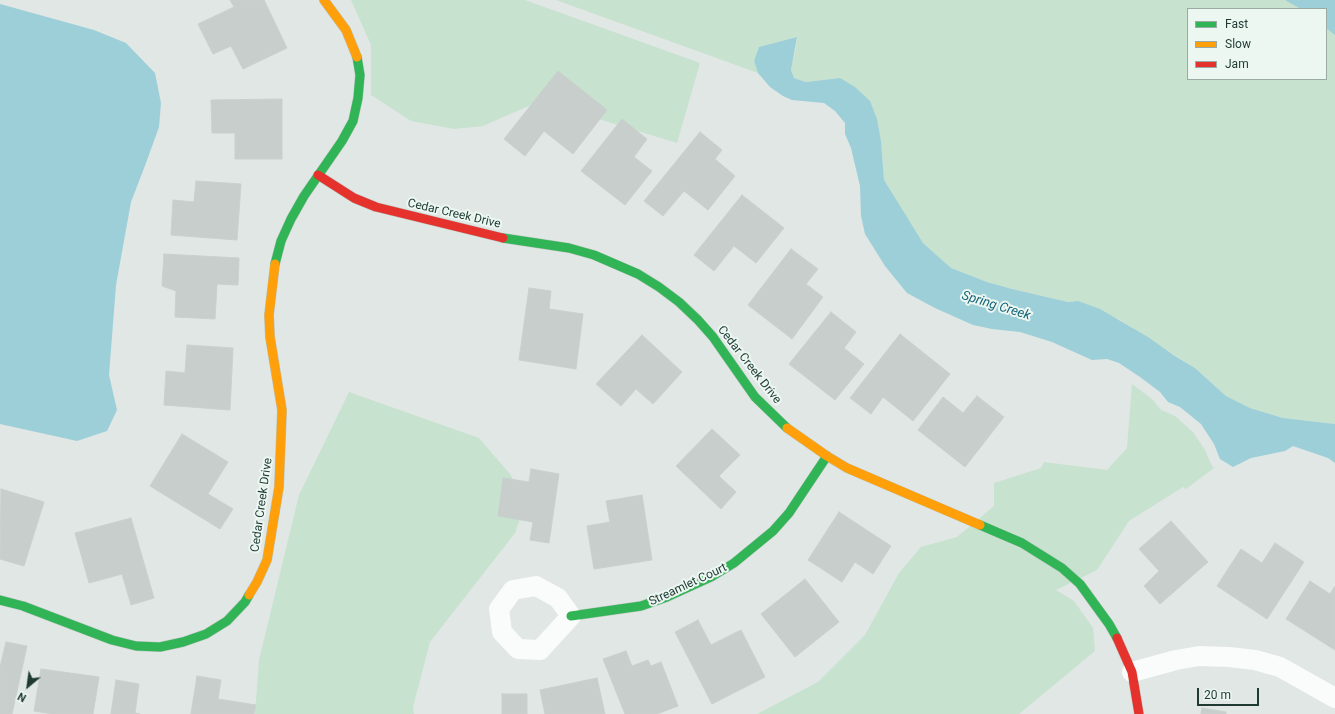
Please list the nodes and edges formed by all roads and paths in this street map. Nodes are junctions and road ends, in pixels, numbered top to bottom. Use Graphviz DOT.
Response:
graph roads {
  1 [pos="324,0"];
  2 [pos="318,175"];
  3 [pos="827,456"];
  4 [pos="0,600"];
  5 [pos="572,616"];
  6 [pos="1132,672"];
  7 [pos="1335,698"];
  8 [pos="1139,714"];
  1 -- 2 [label="street, Cedar Creek Drive"];
  2 -- 3 [label="street, Cedar Creek Drive"];
  2 -- 4 [label="street, Cedar Creek Drive"];
  3 -- 5 [label="street, Streamlet Court"];
  3 -- 6 [label="street, Cedar Creek Drive"];
  6 -- 7 [label="street"];
  6 -- 8 [label="street, Cedar Creek Drive"];
}
